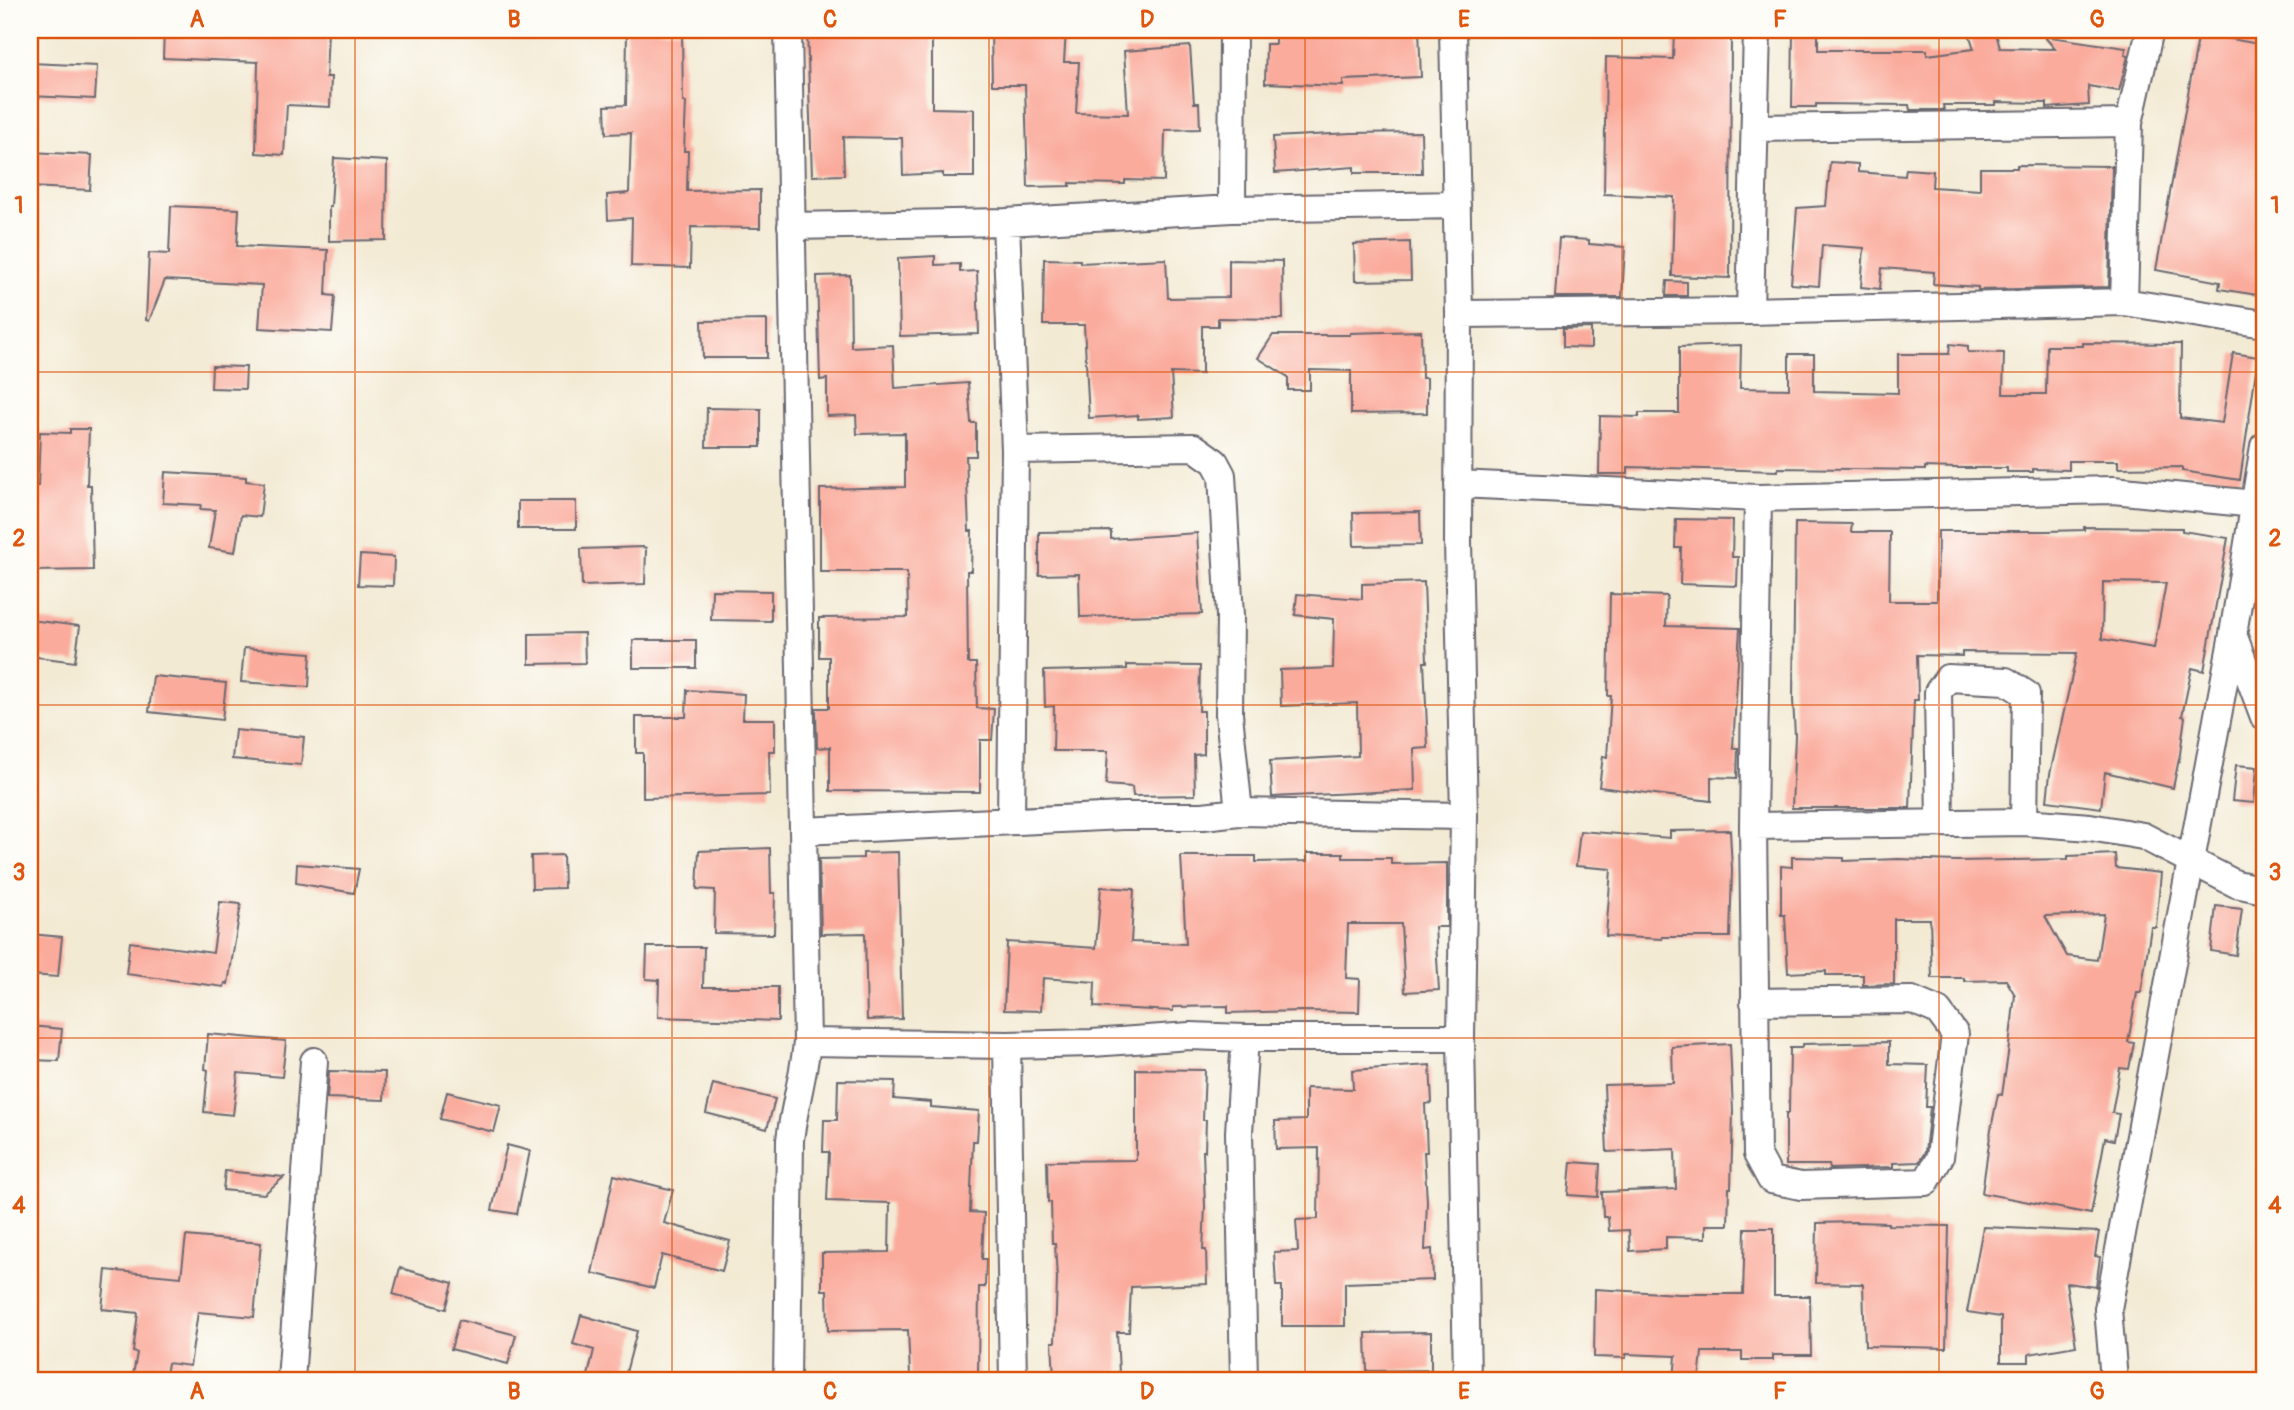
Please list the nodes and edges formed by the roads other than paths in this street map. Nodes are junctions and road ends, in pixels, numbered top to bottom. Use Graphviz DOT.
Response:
graph roads {
  1 [pos="788,30"];
  2 [pos="1233,30"];
  3 [pos="1453,30"];
  4 [pos="1757,30"];
  5 [pos="2150,30"];
  6 [pos="2129,123"];
  7 [pos="1756,128"];
  8 [pos="1457,205"];
  9 [pos="1232,209"];
  10 [pos="1006,222"];
  11 [pos="792,226"];
  12 [pos="2124,302"];
  13 [pos="1750,312"];
  14 [pos="1459,314"];
  15 [pos="2264,324"];
  16 [pos="2264,446"];
  17 [pos="1015,450"];
  18 [pos="1458,484"];
  19 [pos="1758,498"];
  20 [pos="2255,503"];
  21 [pos="2233,634"];
  22 [pos="2264,717"];
  23 [pos="1239,812"];
  24 [pos="1464,816"];
  25 [pos="1011,821"];
  26 [pos="2024,822"];
  27 [pos="1940,823"];
  28 [pos="1753,826"];
  29 [pos="803,831"];
  30 [pos="2190,860"];
  31 [pos="2264,890"];
  32 [pos="1755,1002"];
  33 [pos="1245,1038"];
  34 [pos="1461,1038"];
  35 [pos="807,1042"];
  36 [pos="1007,1045"];
  37 [pos="314,1062"];
  38 [pos="290,1380"];
  39 [pos="787,1380"];
  40 [pos="1013,1380"];
  41 [pos="1244,1380"];
  42 [pos="1467,1380"];
  43 [pos="2115,1380"];
  1 -- 11 [label="street"];
  2 -- 9 [label="street"];
  3 -- 8 [label="street"];
  4 -- 7 [label="street"];
  5 -- 6 [label="street"];
  6 -- 7 [label="street"];
  6 -- 12 [label="street"];
  7 -- 13 [label="street"];
  8 -- 9 [label="street"];
  8 -- 14 [label="street"];
  9 -- 10 [label="street"];
  10 -- 11 [label="street"];
  10 -- 17 [label="street"];
  11 -- 29 [label="street"];
  12 -- 13 [label="street"];
  12 -- 15 [label="street"];
  13 -- 14 [label="street"];
  14 -- 18 [label="street"];
  16 -- 20 [label="street"];
  17 -- 23 [label="street"];
  17 -- 25 [label="street"];
  18 -- 19 [label="street"];
  18 -- 24 [label="street"];
  19 -- 20 [label="street"];
  19 -- 28 [label="street"];
  20 -- 21 [label="street"];
  21 -- 22 [label="street"];
  21 -- 30 [label="street"];
  23 -- 24 [label="street"];
  23 -- 25 [label="street"];
  24 -- 34 [label="street"];
  25 -- 29 [label="street"];
  26 -- 27 [label="street"];
  26 -- 27 [label="street"];
  26 -- 30 [label="street"];
  27 -- 28 [label="street"];
  28 -- 32 [label="street"];
  29 -- 35 [label="street"];
  30 -- 31 [label="street"];
  30 -- 43 [label="street"];
  32 -- 32 [label="street"];
  33 -- 34 [label="street"];
  33 -- 36 [label="street"];
  33 -- 41 [label="street"];
  34 -- 42 [label="street"];
  35 -- 36 [label="street"];
  35 -- 39 [label="street"];
  36 -- 40 [label="street"];
  37 -- 38 [label="street"];
}
